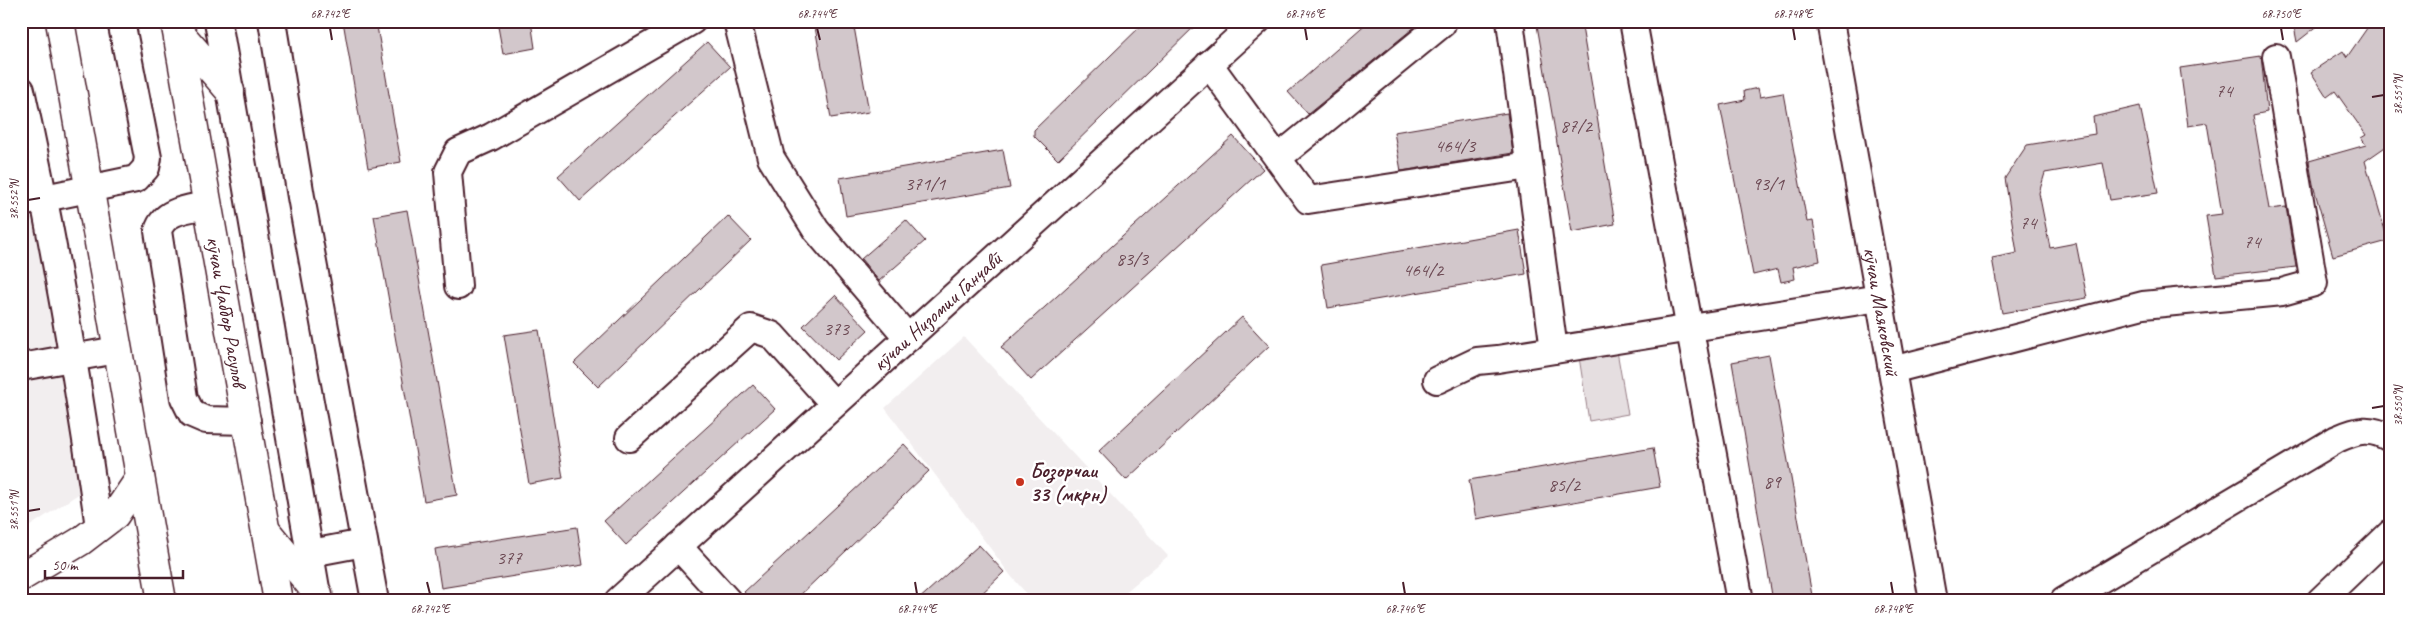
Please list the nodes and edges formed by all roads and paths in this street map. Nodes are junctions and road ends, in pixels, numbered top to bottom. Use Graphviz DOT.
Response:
graph roads {
  1 [pos="60,21"];
  2 [pos="120,21"];
  3 [pos="218,21"];
  4 [pos="272,21"];
  5 [pos="692,21"];
  6 [pos="737,21"];
  7 [pos="1257,21"];
  8 [pos="1510,21"];
  9 [pos="1634,21"];
  10 [pos="1830,21"];
  11 [pos="1442,24"];
  12 [pos="176,25"];
  13 [pos="2276,57"];
  14 [pos="1209,64"];
  15 [pos="21,90"];
  16 [pos="230,91"];
  17 [pos="1278,158"];
  18 [pos="1530,166"];
  19 [pos="90,187"];
  20 [pos="33,200"];
  21 [pos="207,205"];
  22 [pos="458,286"];
  23 [pos="1879,298"];
  24 [pos="1690,328"];
  25 [pos="908,338"];
  26 [pos="117,350"];
  27 [pos="1554,350"];
  28 [pos="74,358"];
  29 [pos="21,367"];
  30 [pos="1892,370"];
  31 [pos="1437,380"];
  32 [pos="834,404"];
  33 [pos="247,421"];
  34 [pos="629,438"];
  35 [pos="2391,439"];
  36 [pos="140,478"];
  37 [pos="100,527"];
  38 [pos="268,532"];
  39 [pos="2391,533"];
  40 [pos="364,543"];
  41 [pos="678,546"];
  42 [pos="310,553"];
  43 [pos="21,577"];
  44 [pos="318,598"];
  45 [pos="162,601"];
  46 [pos="278,601"];
  47 [pos="375,601"];
  48 [pos="618,601"];
  49 [pos="728,601"];
  50 [pos="1740,601"];
  51 [pos="1933,601"];
  52 [pos="2064,601"];
  53 [pos="2320,601"];
  1 -- 19 [label="main road"];
  2 -- 19 [label="street"];
  3 -- 16 [label="street"];
  4 -- 40 [label="street"];
  5 -- 22 [label="street"];
  6 -- 25 [label="street"];
  7 -- 14 [label="street, кӯчаи Низомии Ганҷавӣ"];
  8 -- 18 [label="street"];
  9 -- 24 [label="street"];
  10 -- 23 [label="street, кӯчаи Маяковский"];
  11 -- 17 [label="street"];
  12 -- 16 [label="main road"];
  12 -- 21 [label="main road, кӯчаи Ҷаббор Расулов"];
  13 -- 30 [label="street"];
  14 -- 17 [label="street"];
  14 -- 25 [label="street, кӯчаи Низомии Ганҷавӣ"];
  15 -- 20 [label="street"];
  16 -- 42 [label="street"];
  17 -- 18 [label="street"];
  18 -- 27 [label="street"];
  19 -- 20 [label="street"];
  19 -- 26 [label="main road"];
  20 -- 28 [label="street"];
  21 -- 33 [label="main road, кӯчаи Ҷаббор Расулов"];
  21 -- 33 [label="street"];
  23 -- 24 [label="street"];
  23 -- 30 [label="street, кӯчаи Маяковский"];
  24 -- 27 [label="street"];
  24 -- 50 [label="street"];
  25 -- 32 [label="street, кӯчаи Низомии Ганҷавӣ"];
  26 -- 28 [label="street"];
  26 -- 36 [label="main road"];
  27 -- 31 [label="street"];
  28 -- 29 [label="street"];
  28 -- 37 [label="street"];
  30 -- 51 [label="street, кӯчаи Маяковский"];
  32 -- 34 [label="street"];
  32 -- 41 [label="street, кӯчаи Низомии Ганҷавӣ"];
  33 -- 38 [label="main road, кӯчаи Ҷаббор Расулов"];
  35 -- 52 [label="street"];
  36 -- 37 [label="main road"];
  36 -- 45 [label="main road"];
  37 -- 43 [label="main road"];
  38 -- 44 [label="main road"];
  38 -- 46 [label="main road, кӯчаи Ҷаббор Расулов"];
  39 -- 53 [label="street"];
  40 -- 42 [label="street"];
  40 -- 47 [label="street"];
  41 -- 48 [label="street, кӯчаи Низомии Ганҷавӣ"];
  41 -- 49 [label="street"];
  42 -- 44 [label="street"];
}
